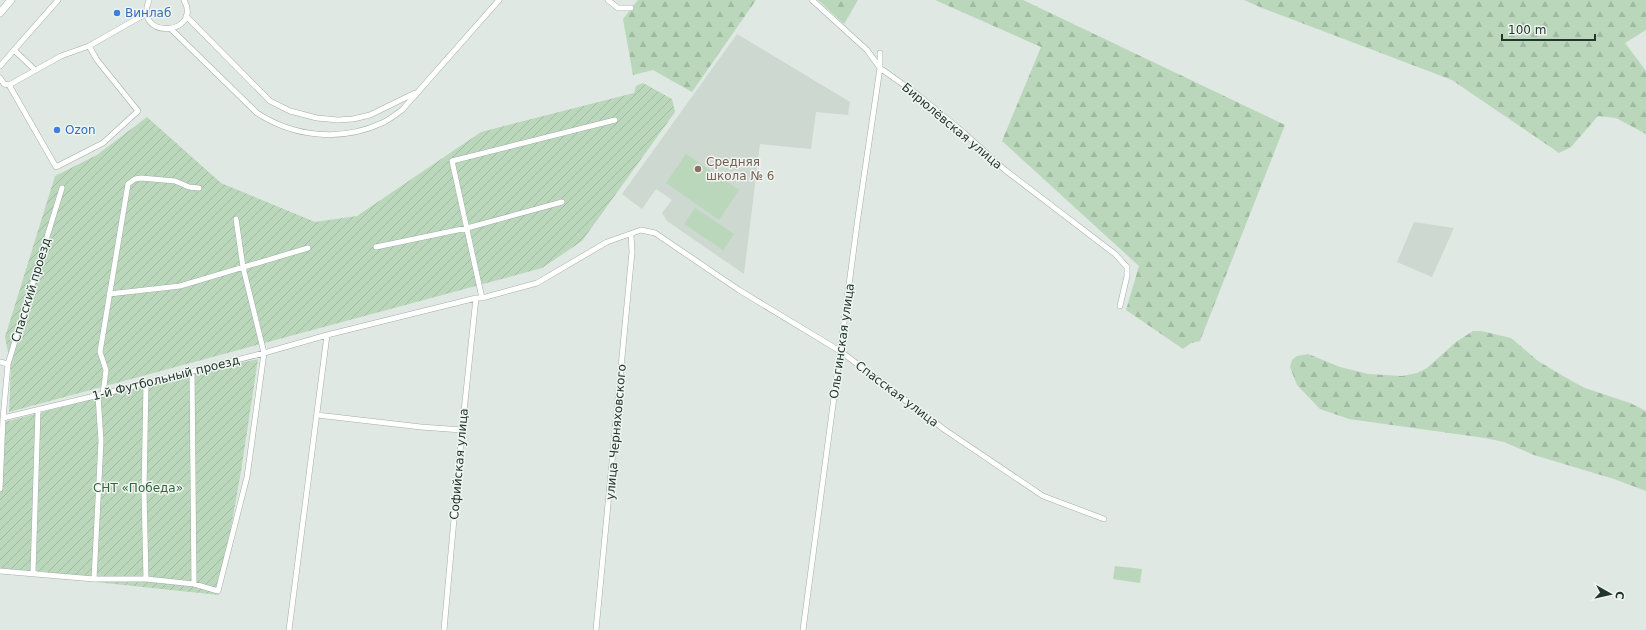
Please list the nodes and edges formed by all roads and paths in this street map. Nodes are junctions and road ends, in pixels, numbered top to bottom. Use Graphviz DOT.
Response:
graph roads {
  1 [pos="12,0"];
  2 [pos="58,0"];
  3 [pos="149,0"];
  4 [pos="184,0"];
  5 [pos="499,0"];
  6 [pos="608,0"];
  7 [pos="812,0"];
  8 [pos="631,8"];
  9 [pos="0,13"];
  10 [pos="147,13"];
  11 [pos="186,16"];
  12 [pos="172,29"];
  13 [pos="89,46"];
  14 [pos="14,50"];
  15 [pos="880,53"];
  16 [pos="0,66"];
  17 [pos="880,68"];
  18 [pos="35,70"];
  19 [pos="0,78"];
  20 [pos="9,85"];
  21 [pos="419,91"];
  22 [pos="615,120"];
  23 [pos="62,188"];
  24 [pos="199,188"];
  25 [pos="562,202"];
  26 [pos="236,220"];
  27 [pos="467,228"];
  28 [pos="631,234"];
  29 [pos="376,247"];
  30 [pos="308,248"];
  31 [pos="242,267"];
  32 [pos="109,294"];
  33 [pos="476,298"];
  34 [pos="482,298"];
  35 [pos="1120,306"];
  36 [pos="327,335"];
  37 [pos="840,351"];
  38 [pos="264,353"];
  39 [pos="0,362"];
  40 [pos="8,364"];
  41 [pos="192,371"];
  42 [pos="146,383"];
  43 [pos="101,395"];
  44 [pos="38,410"];
  45 [pos="316,415"];
  46 [pos="3,418"];
  47 [pos="462,430"];
  48 [pos="0,489"];
  49 [pos="1104,519"];
  50 [pos="0,570"];
  51 [pos="33,573"];
  52 [pos="94,579"];
  53 [pos="146,579"];
  54 [pos="194,584"];
  55 [pos="289,630"];
  56 [pos="444,630"];
  57 [pos="596,630"];
  58 [pos="803,630"];
  1 -- 9 [label="main road"];
  2 -- 14 [label="street"];
  3 -- 10 [label="street"];
  4 -- 11 [label="street"];
  5 -- 21 [label="street"];
  6 -- 8 [label="street"];
  7 -- 17 [label="street, Бирюлёвская улица"];
  10 -- 12 [label="street"];
  10 -- 13 [label="street"];
  11 -- 12 [label="street"];
  11 -- 21 [label="street"];
  12 -- 21 [label="street"];
  13 -- 18 [label="street"];
  13 -- 20 [label="street"];
  14 -- 16 [label="street"];
  14 -- 18 [label="street"];
  15 -- 17 [label="street, Ольгинская улица"];
  17 -- 35 [label="street, Бирюлёвская улица"];
  17 -- 37 [label="street, Ольгинская улица"];
  18 -- 20 [label="street"];
  19 -- 20 [label="street"];
  22 -- 27 [label="street"];
  23 -- 40 [label="street, Спасский проезд"];
  24 -- 32 [label="street"];
  25 -- 27 [label="street"];
  26 -- 31 [label="street"];
  27 -- 29 [label="street"];
  27 -- 34 [label="street"];
  28 -- 34 [label="street, 1-й Футбольный проезд"];
  28 -- 37 [label="street, Спасская улица"];
  28 -- 57 [label="street, улица Черняховского"];
  30 -- 31 [label="street"];
  31 -- 32 [label="street"];
  31 -- 38 [label="street"];
  32 -- 43 [label="street"];
  33 -- 34 [label="street, 1-й Футбольный проезд"];
  33 -- 36 [label="street, 1-й Футбольный проезд"];
  33 -- 47 [label="street, Софийская улица"];
  36 -- 38 [label="street, 1-й Футбольный проезд"];
  36 -- 45 [label="street"];
  37 -- 49 [label="street, Спасская улица"];
  37 -- 58 [label="street, Ольгинская улица"];
  38 -- 41 [label="street, 1-й Футбольный проезд"];
  38 -- 54 [label="street"];
  39 -- 40 [label="street"];
  40 -- 46 [label="street, Спасский проезд"];
  41 -- 42 [label="street, 1-й Футбольный проезд"];
  41 -- 54 [label="street"];
  42 -- 43 [label="street, 1-й Футбольный проезд"];
  42 -- 53 [label="street"];
  43 -- 44 [label="street, 1-й Футбольный проезд"];
  43 -- 52 [label="street"];
  44 -- 46 [label="street, 1-й Футбольный проезд"];
  44 -- 51 [label="street"];
  45 -- 47 [label="street"];
  45 -- 55 [label="street"];
  46 -- 48 [label="street, Спасский проезд"];
  47 -- 56 [label="street, Софийская улица"];
  50 -- 51 [label="street"];
  51 -- 52 [label="street"];
  52 -- 53 [label="street"];
  53 -- 54 [label="street"];
}
